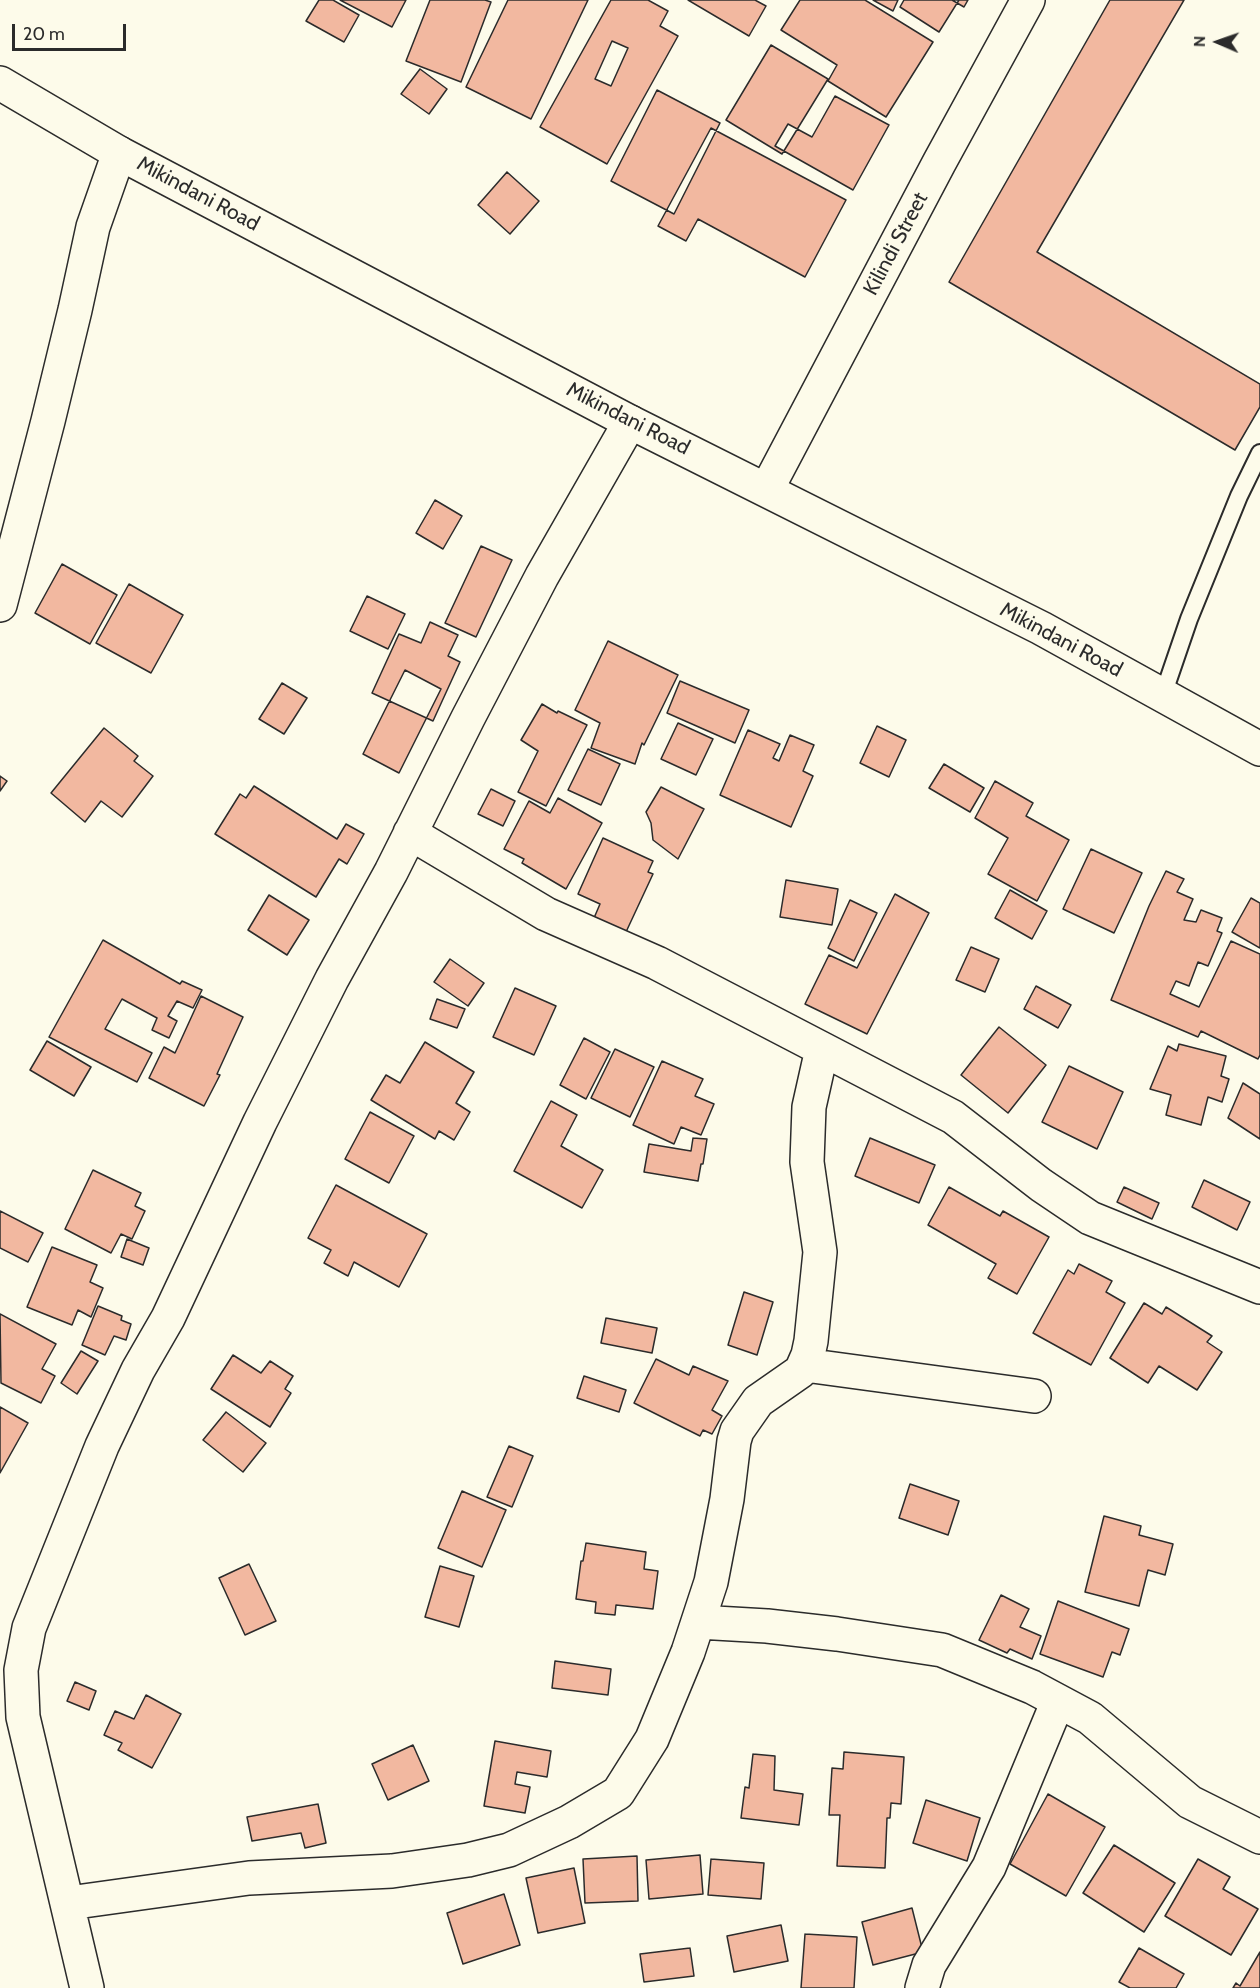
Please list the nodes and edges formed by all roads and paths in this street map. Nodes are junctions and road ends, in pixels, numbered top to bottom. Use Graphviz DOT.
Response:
graph roads {
  1 [pos="1028,0"];
  2 [pos="0,83"];
  3 [pos="120,153"];
  4 [pos="630,422"];
  5 [pos="1260,453"];
  6 [pos="767,489"];
  7 [pos="0,605"];
  8 [pos="1162,695"];
  9 [pos="1260,749"];
  10 [pos="410,833"];
  11 [pos="822,1049"];
  12 [pos="1260,1287"];
  13 [pos="805,1365"];
  14 [pos="1034,1396"];
  15 [pos="698,1623"];
  16 [pos="1058,1701"];
  17 [pos="1260,1837"];
  18 [pos="69,1903"];
  19 [pos="87,1988"];
  20 [pos="922,1988"];
  1 -- 6 [label="main road, Kilindi Street"];
  2 -- 3 [label="main road, Mikindani Road"];
  3 -- 4 [label="main road, Mikindani Road"];
  3 -- 7 [label="main road"];
  4 -- 6 [label="main road, Mikindani Road"];
  4 -- 10 [label="main road"];
  5 -- 8 [label="lane"];
  6 -- 8 [label="main road, Mikindani Road"];
  8 -- 9 [label="main road, Mikindani Road"];
  10 -- 11 [label="main road"];
  10 -- 18 [label="main road"];
  11 -- 12 [label="main road"];
  11 -- 13 [label="main road"];
  13 -- 14 [label="main road"];
  13 -- 15 [label="main road"];
  15 -- 16 [label="main road"];
  15 -- 18 [label="main road"];
  16 -- 17 [label="main road"];
  16 -- 20 [label="main road"];
  18 -- 19 [label="main road"];
}
